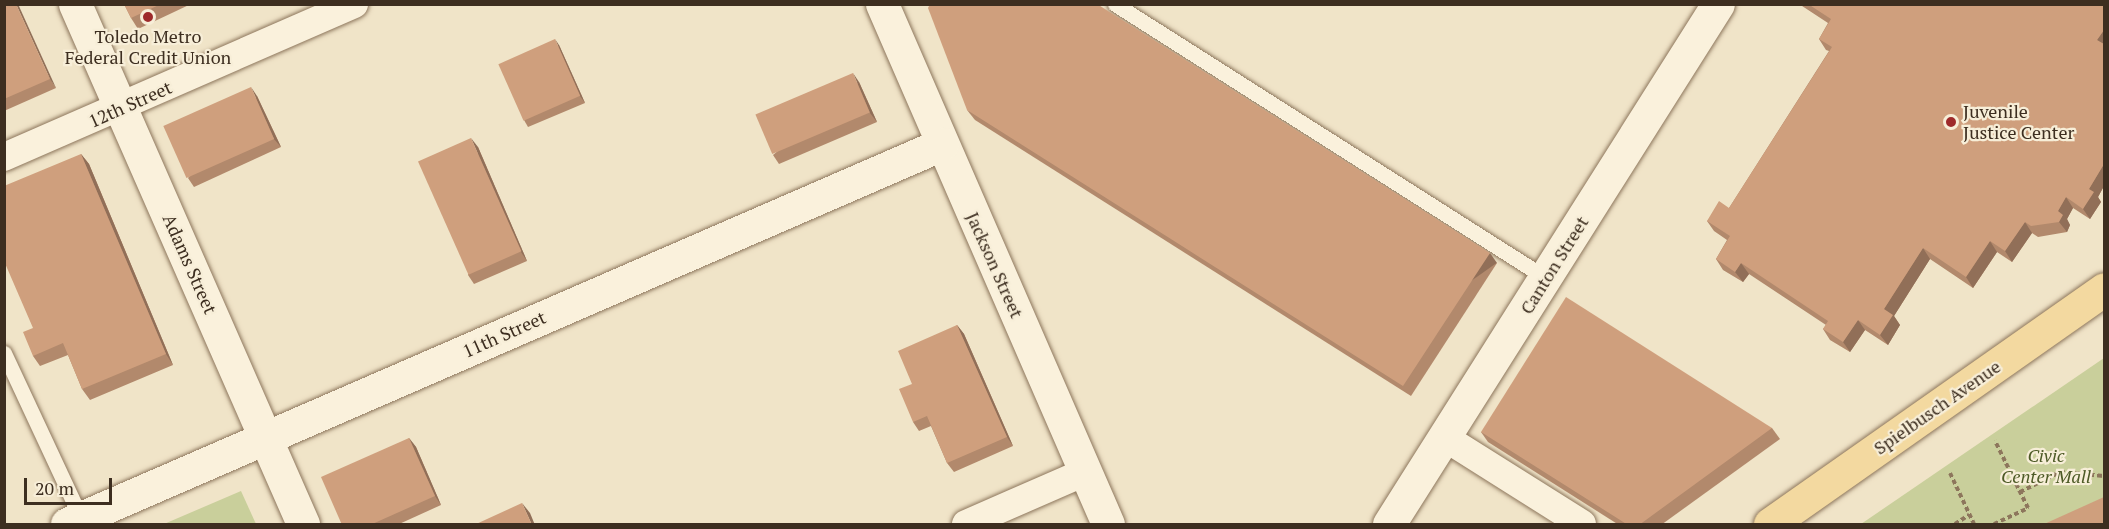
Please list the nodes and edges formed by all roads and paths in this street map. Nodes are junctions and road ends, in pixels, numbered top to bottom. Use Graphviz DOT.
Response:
graph roads {
  1 [pos="75,4"];
  2 [pos="354,4"];
  3 [pos="882,4"];
  4 [pos="1115,4"];
  5 [pos="1718,4"];
  6 [pos="121,108"];
  7 [pos="942,144"];
  8 [pos="4,158"];
  9 [pos="1546,278"];
  10 [pos="2104,289"];
  11 [pos="4,353"];
  12 [pos="265,437"];
  13 [pos="1444,437"];
  14 [pos="1995,441"];
  15 [pos="1085,472"];
  16 [pos="1950,473"];
  17 [pos="2104,476"];
  18 [pos="2020,492"];
  19 [pos="1970,515"];
  20 [pos="74,521"];
  21 [pos="303,525"];
  22 [pos="966,525"];
  23 [pos="1108,525"];
  24 [pos="1389,525"];
  25 [pos="1582,525"];
  26 [pos="1770,525"];
  27 [pos="1955,525"];
  28 [pos="1974,525"];
  29 [pos="1994,525"];
  1 -- 6 [label="street, Adams Street"];
  2 -- 6 [label="street, 12th Street"];
  3 -- 7 [label="street, Jackson Street"];
  4 -- 9 [label="lane"];
  5 -- 9 [label="street, Canton Street"];
  6 -- 8 [label="street, 12th Street"];
  6 -- 12 [label="street, Adams Street"];
  7 -- 12 [label="street, 11th Street"];
  7 -- 15 [label="street, Jackson Street"];
  9 -- 13 [label="street, Canton Street"];
  10 -- 26 [label="main road, Spielbusch Avenue"];
  11 -- 20 [label="lane"];
  12 -- 20 [label="street, 11th Street"];
  12 -- 21 [label="street, Adams Street"];
  13 -- 24 [label="street, Canton Street"];
  13 -- 25 [label="street"];
  14 -- 18 [label="path"];
  15 -- 22 [label="street"];
  15 -- 23 [label="street, Jackson Street"];
  16 -- 19 [label="path"];
  17 -- 18 [label="path"];
  18 -- 29 [label="path"];
  19 -- 27 [label="path"];
  19 -- 28 [label="path"];
}
